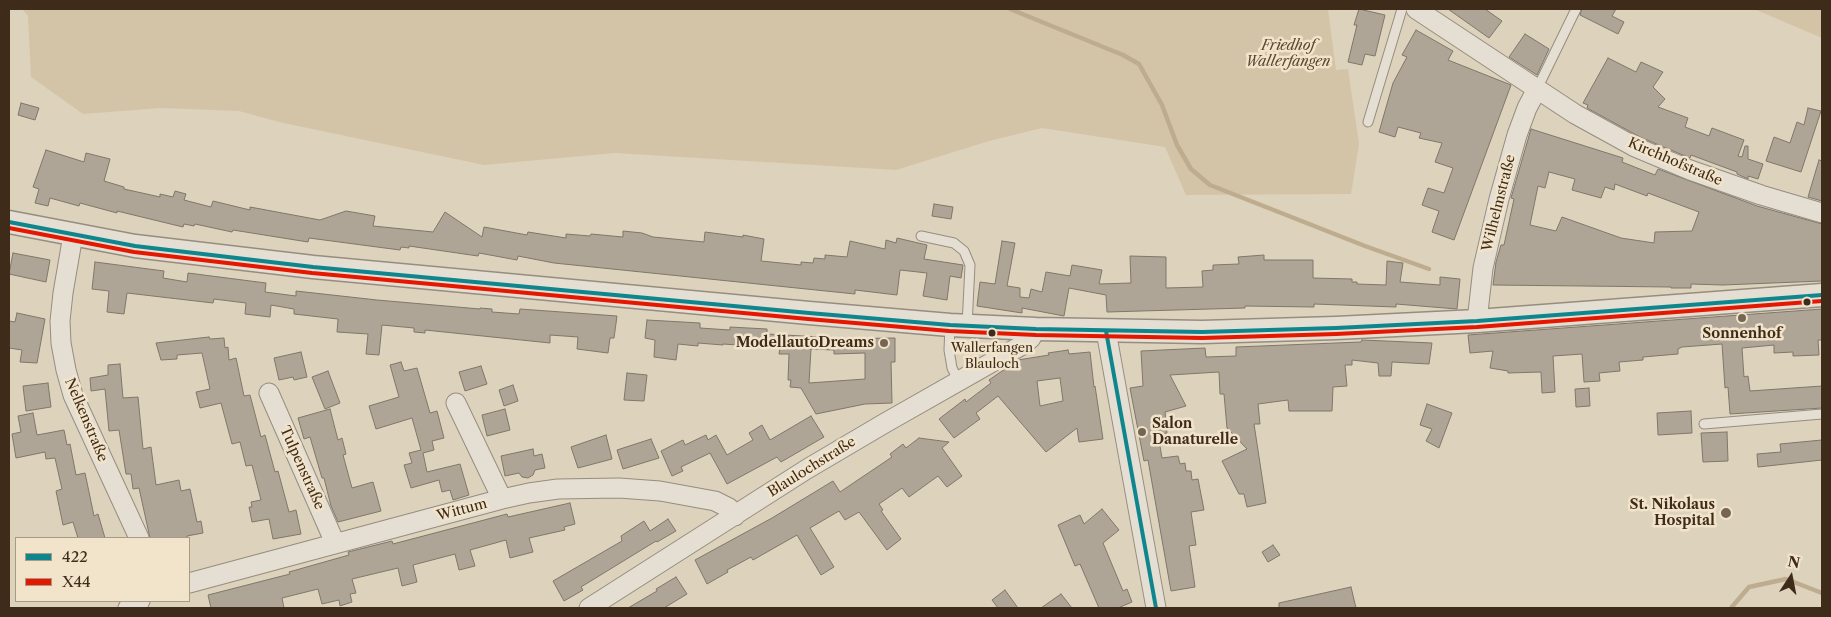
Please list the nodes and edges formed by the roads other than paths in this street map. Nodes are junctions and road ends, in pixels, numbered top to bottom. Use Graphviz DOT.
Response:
graph roads {
  1 [pos="1402,9"];
  2 [pos="1416,9"];
  3 [pos="1576,9"];
  4 [pos="1537,89"];
  5 [pos="1368,122"];
  6 [pos="1822,214"];
  7 [pos="9,222"];
  8 [pos="73,235"];
  9 [pos="921,236"];
  10 [pos="1822,295"];
  11 [pos="1477,321"];
  12 [pos="958,325"];
  13 [pos="1036,329"];
  14 [pos="1106,331"];
  15 [pos="959,382"];
  16 [pos="269,392"];
  17 [pos="456,404"];
  18 [pos="1822,414"];
  19 [pos="1704,424"];
  20 [pos="502,499"];
  21 [pos="735,516"];
  22 [pos="139,537"];
  23 [pos="335,543"];
  24 [pos="190,583"];
  25 [pos="589,608"];
  26 [pos="1156,608"];
  1 -- 5 [label="lane"];
  2 -- 4 [label="street, Kirchhofstraße"];
  3 -- 4 [label="lane"];
  4 -- 6 [label="street, Kirchhofstraße"];
  4 -- 11 [label="street, Wilhelmstraße"];
  7 -- 8 [label="street"];
  8 -- 12 [label="street"];
  8 -- 22 [label="street, Nelkenstraße"];
  9 -- 12 [label="lane"];
  10 -- 11 [label="street"];
  11 -- 14 [label="street"];
  12 -- 13 [label="street"];
  12 -- 15 [label="lane"];
  13 -- 14 [label="street"];
  13 -- 15 [label="street, Blaulochstraße"];
  14 -- 26 [label="street"];
  15 -- 21 [label="street, Blaulochstraße"];
  16 -- 23 [label="street, Tulpenstraße"];
  17 -- 20 [label="street"];
  18 -- 19 [label="lane"];
  20 -- 21 [label="street, Wittum"];
  20 -- 23 [label="street, Wittum"];
  21 -- 25 [label="street, Blaulochstraße"];
  23 -- 24 [label="street, Wittum"];
}
